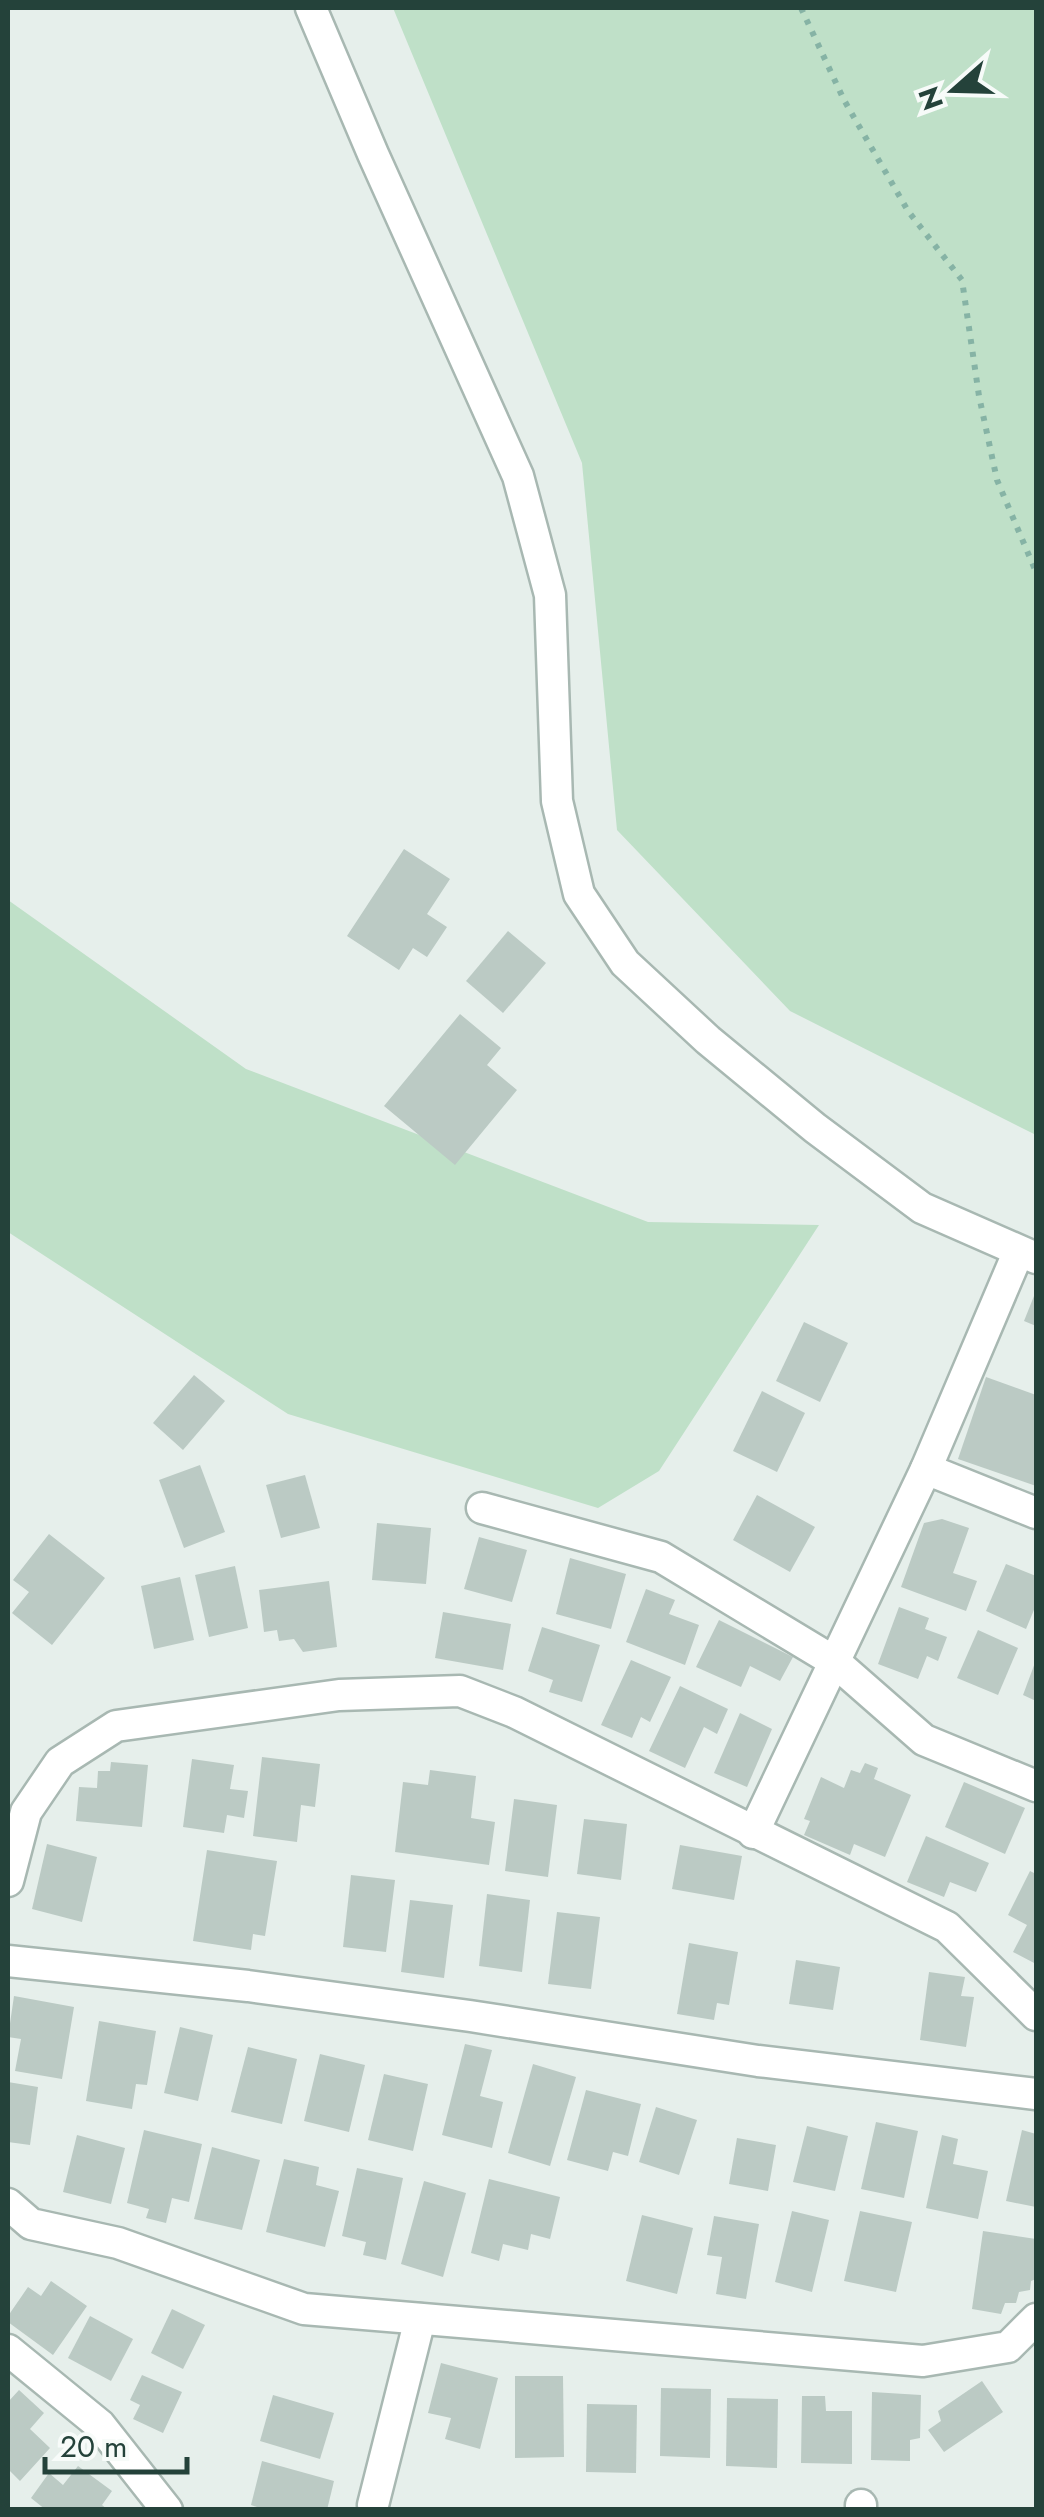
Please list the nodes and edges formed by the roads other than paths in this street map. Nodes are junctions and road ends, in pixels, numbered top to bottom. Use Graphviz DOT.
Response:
graph roads {
  1 [pos="312,8"];
  2 [pos="1027,1256"];
  3 [pos="926,1469"];
  4 [pos="482,1508"];
  5 [pos="1036,1512"];
  6 [pos="834,1662"];
  7 [pos="1036,1786"];
  8 [pos="753,1833"];
  9 [pos="8,1881"];
  10 [pos="8,1961"];
  11 [pos="1036,2015"];
  12 [pos="1036,2094"];
  13 [pos="8,2204"];
  14 [pos="420,2318"];
  15 [pos="1036,2319"];
  16 [pos="8,2350"];
  17 [pos="373,2505"];
  18 [pos="167,2510"];
  1 -- 2 [label="street"];
  2 -- 3 [label="street"];
  3 -- 5 [label="street"];
  3 -- 6 [label="street"];
  4 -- 6 [label="street"];
  6 -- 7 [label="street"];
  6 -- 8 [label="street"];
  8 -- 9 [label="street"];
  8 -- 11 [label="street"];
  10 -- 12 [label="street"];
  13 -- 14 [label="street"];
  14 -- 15 [label="street"];
  14 -- 17 [label="street"];
  16 -- 18 [label="street"];
}
